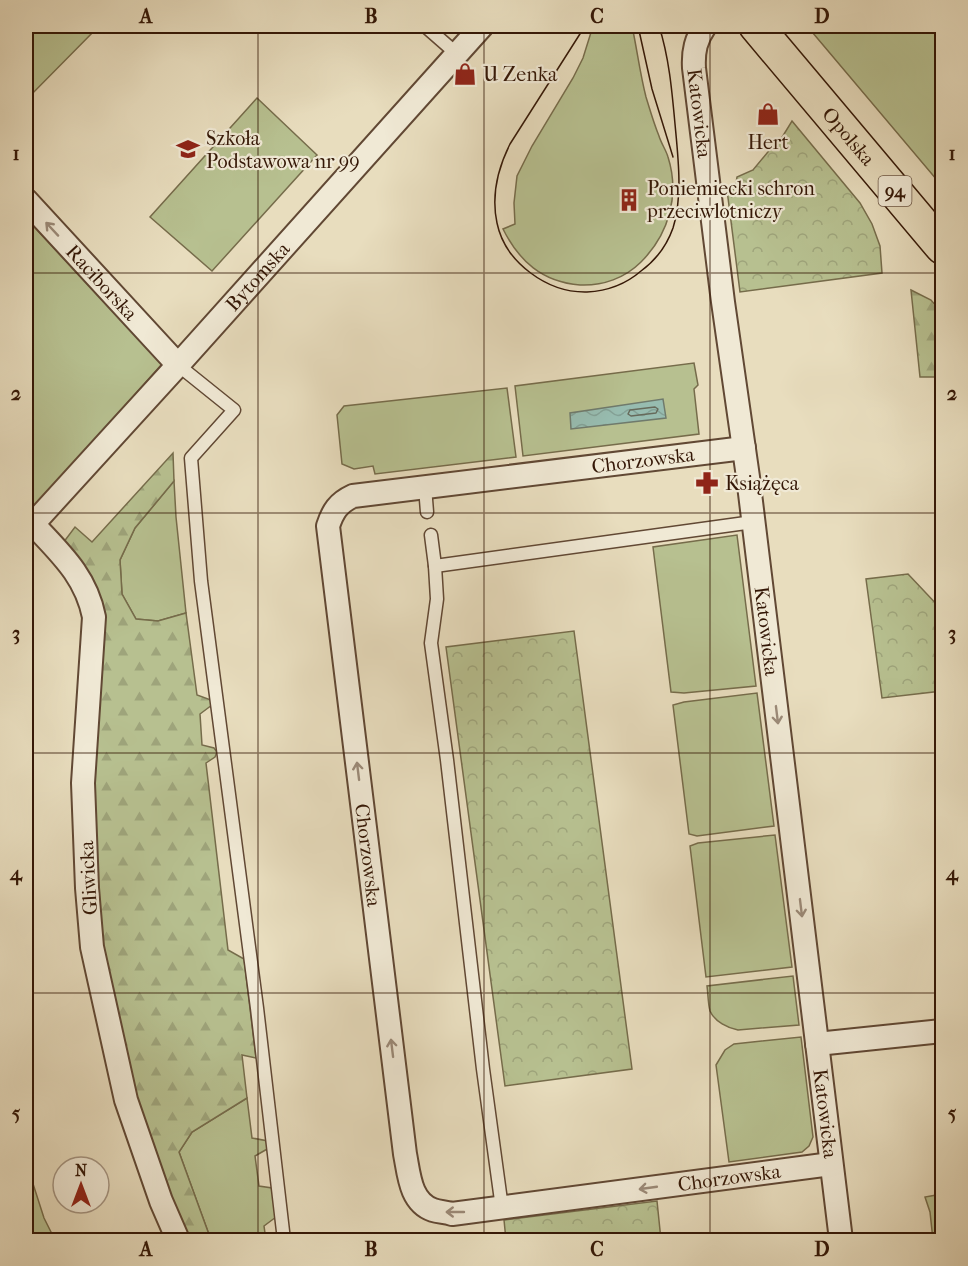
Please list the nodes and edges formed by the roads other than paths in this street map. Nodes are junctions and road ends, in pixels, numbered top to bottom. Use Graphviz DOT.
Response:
graph roads {
  1 [pos="425,26"];
  2 [pos="482,26"];
  3 [pos="705,26"];
  4 [pos="756,26"];
  5 [pos="457,54"];
  6 [pos="26,200"];
  7 [pos="942,246"];
  8 [pos="178,365"];
  9 [pos="744,448"];
  10 [pos="425,487"];
  11 [pos="428,512"];
  12 [pos="753,522"];
  13 [pos="33,524"];
  14 [pos="431,535"];
  15 [pos="435,566"];
  16 [pos="942,1031"];
  17 [pos="817,1044"];
  18 [pos="831,1164"];
  19 [pos="502,1208"];
  20 [pos="178,1240"];
  21 [pos="284,1240"];
  22 [pos="841,1240"];
  1 -- 5 [label="lane"];
  2 -- 5 [label="street, Bytomska"];
  3 -- 9 [label="street, Katowicka"];
  4 -- 7 [label="main road, Opolska / 94"];
  5 -- 8 [label="street, Bytomska"];
  8 -- 6 [label="street, Raciborska, one-way"];
  8 -- 13 [label="street, Bytomska"];
  8 -- 21 [label="lane"];
  9 -- 10 [label="street, Chorzowska"];
  9 -- 12 [label="street, Katowicka"];
  10 -- 11 [label="lane"];
  19 -- 10 [label="street, Chorzowska, one-way"];
  12 -- 15 [label="lane"];
  12 -- 17 [label="street, Katowicka, one-way"];
  13 -- 20 [label="street, Gliwicka"];
  14 -- 15 [label="lane"];
  15 -- 19 [label="lane"];
  16 -- 17 [label="street"];
  17 -- 18 [label="street, Katowicka"];
  18 -- 19 [label="street, Chorzowska, one-way"];
  18 -- 22 [label="street, Katowicka"];
}
